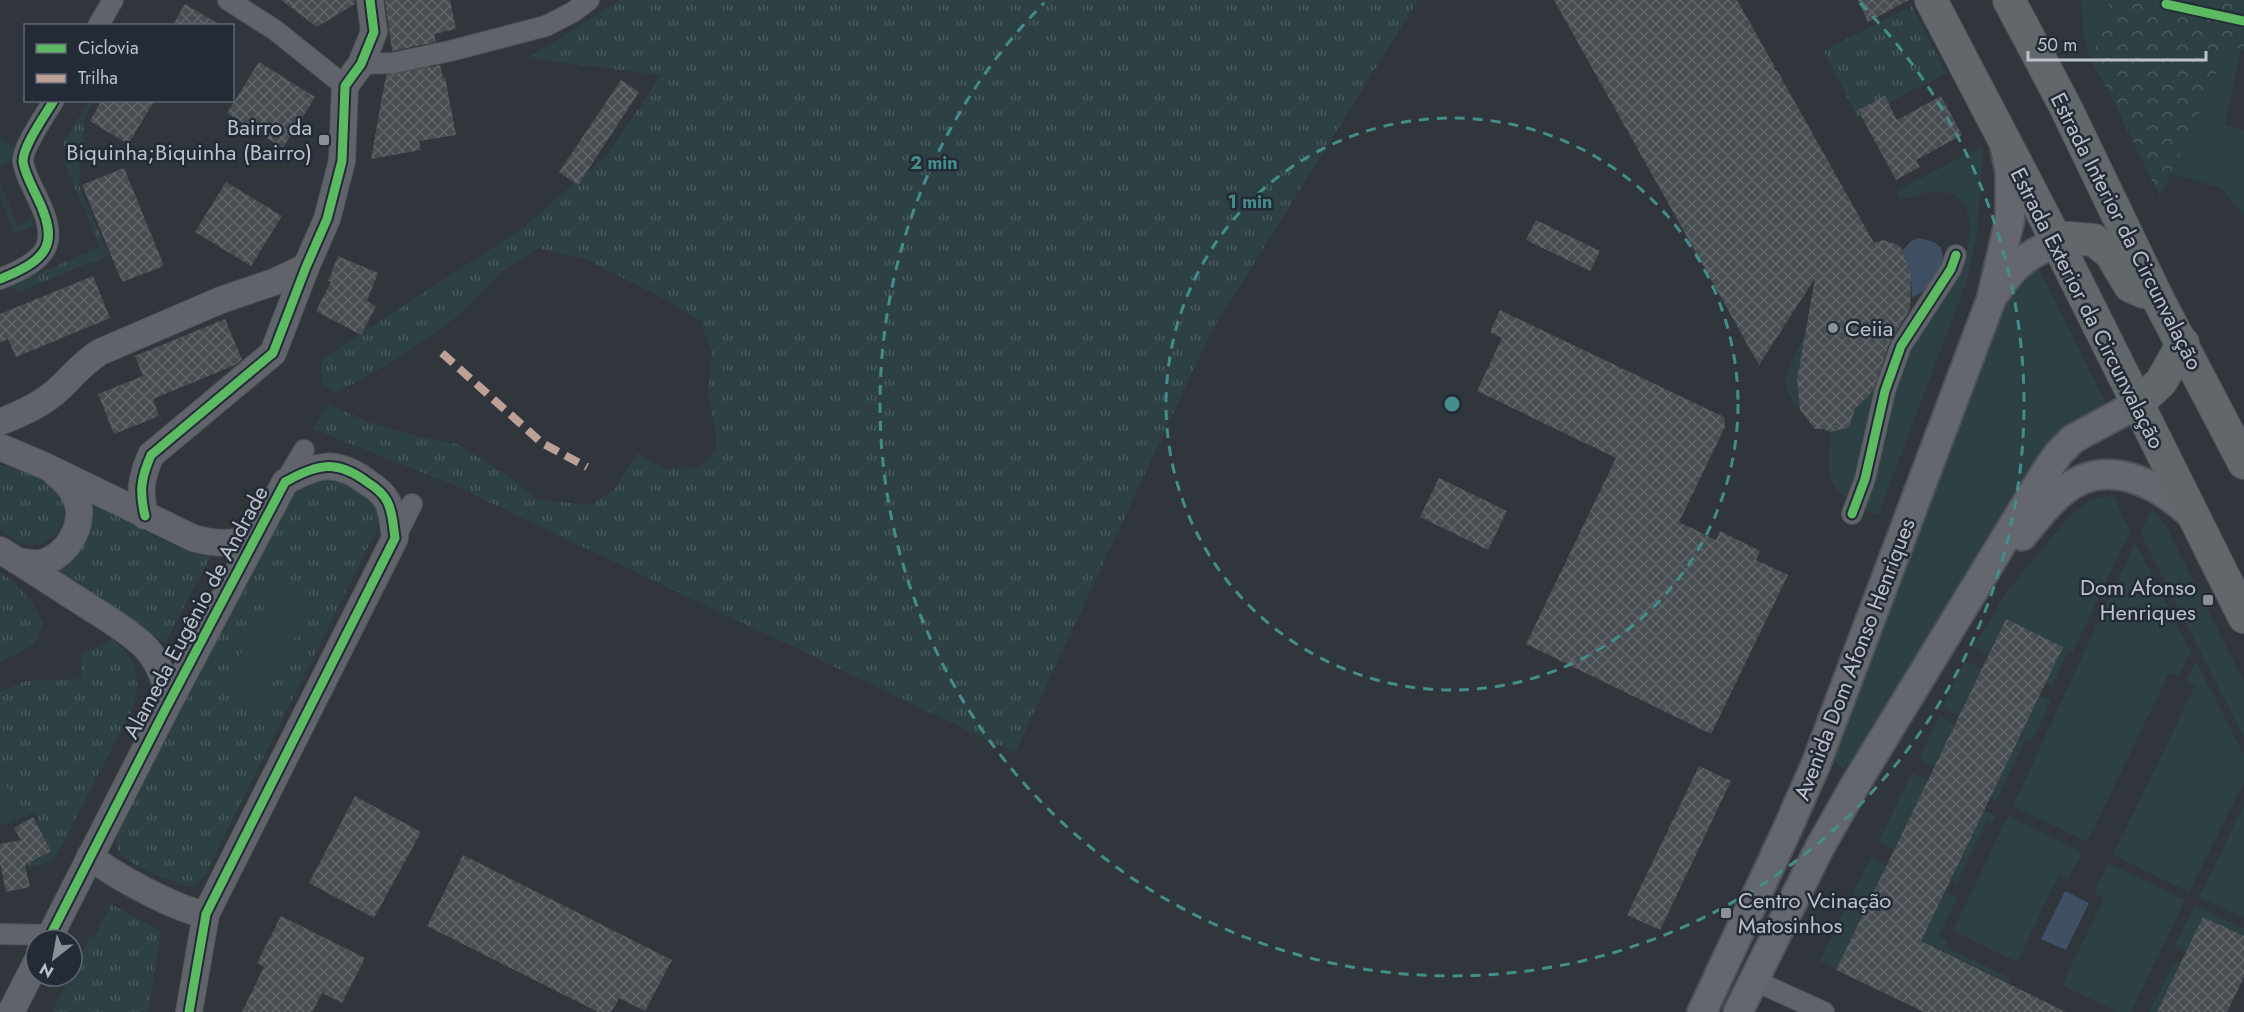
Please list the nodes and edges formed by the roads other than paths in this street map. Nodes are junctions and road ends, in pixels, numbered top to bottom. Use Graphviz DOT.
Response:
graph roads {
  1 [pos="113,0"];
  2 [pos="228,0"];
  3 [pos="370,0"];
  4 [pos="589,0"];
  5 [pos="1931,0"];
  6 [pos="2009,0"];
  7 [pos="99,24"];
  8 [pos="361,64"];
  9 [pos="345,86"];
  10 [pos="53,102"];
  11 [pos="2003,138"];
  12 [pos="2056,242"];
  13 [pos="1956,255"];
  14 [pos="306,267"];
  15 [pos="0,279"];
  16 [pos="2158,299"];
  17 [pos="1991,300"];
  18 [pos="2183,343"];
  19 [pos="2137,404"];
  20 [pos="0,422"];
  21 [pos="0,447"];
  22 [pos="304,450"];
  23 [pos="2244,463"];
  24 [pos="43,465"];
  25 [pos="285,482"];
  26 [pos="412,504"];
  27 [pos="1852,514"];
  28 [pos="145,516"];
  29 [pos="2194,517"];
  30 [pos="255,535"];
  31 [pos="395,538"];
  32 [pos="8,555"];
  33 [pos="1969,596"];
  34 [pos="2244,617"];
  35 [pos="163,714"];
  36 [pos="1816,764"];
  37 [pos="1855,785"];
  38 [pos="1786,832"];
  39 [pos="1820,847"];
  40 [pos="90,856"];
  41 [pos="206,914"];
  42 [pos="54,928"];
  43 [pos="0,934"];
  44 [pos="24,936"];
  45 [pos="1753,980"];
  46 [pos="24,987"];
  47 [pos="11,1012"];
  48 [pos="189,1012"];
  49 [pos="1702,1012"];
  50 [pos="1738,1012"];
  51 [pos="1824,1012"];
  1 -- 7 [label="street"];
  2 -- 9 [label="street"];
  3 -- 8 [label="street"];
  4 -- 8 [label="street"];
  5 -- 11 [label="main road, Estrada Exterior da Circunvalação"];
  6 -- 16 [label="main road, Estrada Interior da Circunvalação"];
  8 -- 9 [label="street"];
  9 -- 14 [label="street"];
  10 -- 15 [label="street"];
  11 -- 12 [label="main road, Estrada Exterior da Circunvalação"];
  11 -- 17 [label="main road"];
  12 -- 16 [label="main road"];
  12 -- 17 [label="main road"];
  12 -- 19 [label="main road, Estrada Exterior da Circunvalação"];
  13 -- 27 [label="street"];
  14 -- 20 [label="street"];
  14 -- 28 [label="street"];
  16 -- 18 [label="main road, Estrada Interior da Circunvalação"];
  17 -- 36 [label="main road, Avenida Dom Afonso Henriques"];
  18 -- 19 [label="main road"];
  18 -- 23 [label="main road, Estrada Interior da Circunvalação"];
  19 -- 29 [label="main road, Estrada Exterior da Circunvalação"];
  19 -- 33 [label="main road, Avenida Dom Afonso Henriques"];
  21 -- 24 [label="street"];
  22 -- 25 [label="street"];
  24 -- 28 [label="street"];
  24 -- 32 [label="street"];
  25 -- 30 [label="street, Alameda Eugênio de Andrade"];
  25 -- 31 [label="street, Alameda Eugênio de Andrade"];
  26 -- 31 [label="street"];
  28 -- 30 [label="street"];
  29 -- 33 [label="main road"];
  29 -- 34 [label="main road, Estrada Exterior da Circunvalação"];
  30 -- 35 [label="street, Alameda Eugênio de Andrade"];
  31 -- 41 [label="street"];
  32 -- 35 [label="street"];
  33 -- 37 [label="main road, Avenida Dom Afonso Henriques"];
  35 -- 40 [label="street, Alameda Eugênio de Andrade"];
  36 -- 37 [label="main road"];
  36 -- 38 [label="main road, Avenida Dom Afonso Henriques"];
  37 -- 39 [label="main road, Avenida Dom Afonso Henriques"];
  38 -- 39 [label="main road"];
  38 -- 49 [label="main road, Avenida Dom Afonso Henriques"];
  39 -- 45 [label="main road, Avenida Dom Afonso Henriques"];
  40 -- 41 [label="street"];
  40 -- 42 [label="street, Alameda Eugênio de Andrade"];
  41 -- 48 [label="street"];
  43 -- 44 [label="street"];
  45 -- 50 [label="main road, Avenida Dom Afonso Henriques"];
  45 -- 51 [label="street"];
  46 -- 47 [label="street"];
}
